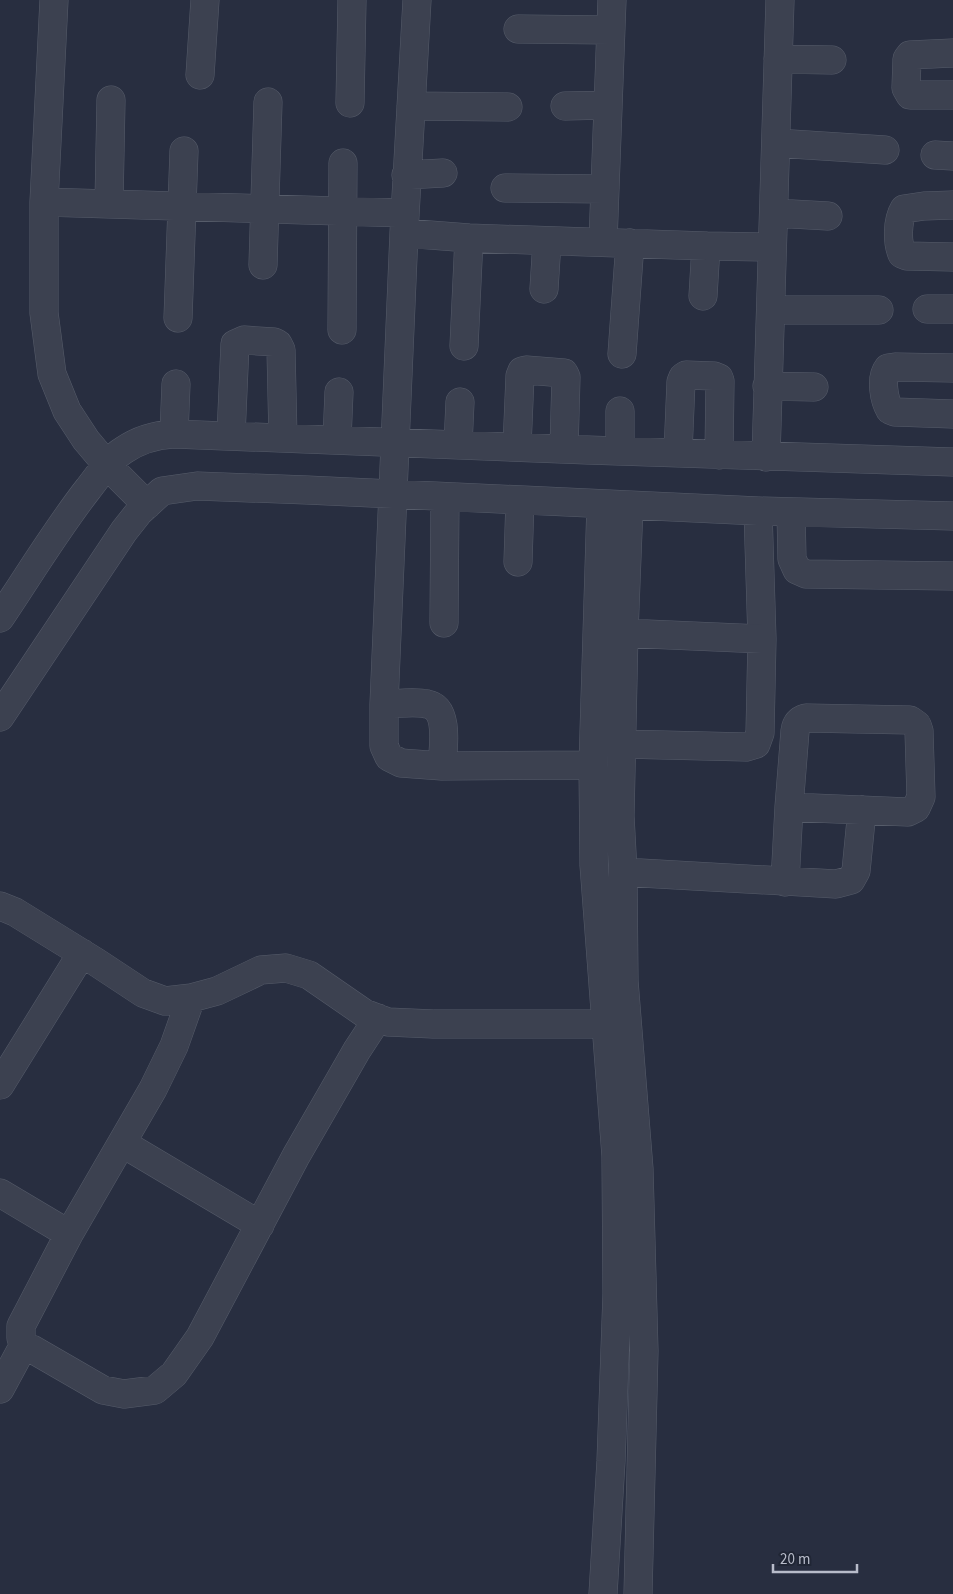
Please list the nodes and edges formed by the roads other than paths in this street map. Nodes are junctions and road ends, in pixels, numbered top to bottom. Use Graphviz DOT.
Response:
graph roads {
  1 [pos="54,0"];
  2 [pos="205,0"];
  3 [pos="352,0"];
  4 [pos="417,0"];
  5 [pos="612,0"];
  6 [pos="780,0"];
  7 [pos="518,29"];
  8 [pos="610,30"];
  9 [pos="953,53"];
  10 [pos="778,59"];
  11 [pos="832,60"];
  12 [pos="200,75"];
  13 [pos="953,95"];
  14 [pos="111,100"];
  15 [pos="268,102"];
  16 [pos="350,102"];
  17 [pos="608,105"];
  18 [pos="411,106"];
  19 [pos="565,106"];
  20 [pos="508,107"];
  21 [pos="776,143"];
  22 [pos="885,150"];
  23 [pos="184,151"];
  24 [pos="344,163"];
  25 [pos="444,173"];
  26 [pos="406,175"];
  27 [pos="505,188"];
  28 [pos="605,189"];
  29 [pos="44,202"];
  30 [pos="109,204"];
  31 [pos="182,205"];
  32 [pos="953,206"];
  33 [pos="264,208"];
  34 [pos="344,210"];
  35 [pos="774,213"];
  36 [pos="828,216"];
  37 [pos="404,223"];
  38 [pos="469,238"];
  39 [pos="547,241"];
  40 [pos="603,242"];
  41 [pos="630,243"];
  42 [pos="706,246"];
  43 [pos="772,247"];
  44 [pos="953,257"];
  45 [pos="263,265"];
  46 [pos="544,289"];
  47 [pos="703,296"];
  48 [pos="771,310"];
  49 [pos="879,310"];
  50 [pos="178,318"];
  51 [pos="342,330"];
  52 [pos="464,346"];
  53 [pos="622,354"];
  54 [pos="953,368"];
  55 [pos="176,384"];
  56 [pos="767,386"];
  57 [pos="814,387"];
  58 [pos="340,392"];
  59 [pos="460,402"];
  60 [pos="620,411"];
  61 [pos="953,414"];
  62 [pos="174,434"];
  63 [pos="231,436"];
  64 [pos="283,438"];
  65 [pos="337,440"];
  66 [pos="394,441"];
  67 [pos="458,445"];
  68 [pos="517,447"];
  69 [pos="564,449"];
  70 [pos="620,452"];
  71 [pos="678,453"];
  72 [pos="719,455"];
  73 [pos="766,457"];
  74 [pos="953,462"];
  75 [pos="107,465"];
  76 [pos="392,494"];
  77 [pos="445,497"];
  78 [pos="520,500"];
  79 [pos="602,504"];
  80 [pos="147,505"];
  81 [pos="629,505"];
  82 [pos="758,511"];
  83 [pos="791,512"];
  84 [pos="953,516"];
  85 [pos="518,562"];
  86 [pos="953,576"];
  87 [pos="0,618"];
  88 [pos="444,623"];
  89 [pos="624,633"];
  90 [pos="762,639"];
  91 [pos="384,704"];
  92 [pos="0,717"];
  93 [pos="622,744"];
  94 [pos="593,765"];
  95 [pos="442,766"];
  96 [pos="789,807"];
  97 [pos="862,810"];
  98 [pos="623,872"];
  99 [pos="785,882"];
  100 [pos="0,906"];
  101 [pos="82,954"];
  102 [pos="191,998"];
  103 [pos="378,1018"];
  104 [pos="607,1024"];
  105 [pos="0,1085"];
  106 [pos="122,1143"];
  107 [pos="0,1192"];
  108 [pos="260,1225"];
  109 [pos="69,1234"];
  110 [pos="25,1348"];
  111 [pos="0,1388"];
  112 [pos="603,1594"];
  113 [pos="638,1594"];
  1 -- 29 [label="lane"];
  2 -- 12 [label="lane"];
  3 -- 16 [label="lane"];
  4 -- 18 [label="lane"];
  5 -- 8 [label="lane"];
  6 -- 10 [label="lane"];
  7 -- 8 [label="lane"];
  8 -- 17 [label="lane"];
  9 -- 13 [label="lane"];
  10 -- 11 [label="lane"];
  10 -- 21 [label="lane"];
  14 -- 30 [label="lane"];
  15 -- 33 [label="lane"];
  17 -- 19 [label="lane"];
  17 -- 28 [label="lane"];
  18 -- 20 [label="lane"];
  18 -- 26 [label="lane"];
  21 -- 22 [label="lane"];
  21 -- 35 [label="lane"];
  23 -- 31 [label="lane"];
  24 -- 34 [label="lane"];
  25 -- 26 [label="lane"];
  26 -- 37 [label="lane"];
  27 -- 28 [label="lane"];
  28 -- 40 [label="lane"];
  29 -- 30 [label="lane"];
  29 -- 75 [label="lane"];
  30 -- 31 [label="lane"];
  31 -- 33 [label="lane"];
  31 -- 50 [label="lane"];
  32 -- 44 [label="lane"];
  33 -- 34 [label="lane"];
  33 -- 45 [label="lane"];
  34 -- 37 [label="lane"];
  34 -- 51 [label="lane"];
  35 -- 36 [label="lane"];
  35 -- 43 [label="lane"];
  37 -- 38 [label="lane"];
  37 -- 66 [label="lane"];
  38 -- 39 [label="lane"];
  38 -- 52 [label="lane"];
  39 -- 40 [label="lane"];
  39 -- 46 [label="lane"];
  40 -- 41 [label="lane"];
  41 -- 42 [label="lane"];
  41 -- 53 [label="lane"];
  42 -- 43 [label="lane"];
  42 -- 47 [label="lane"];
  43 -- 48 [label="lane"];
  48 -- 49 [label="lane"];
  48 -- 56 [label="lane"];
  54 -- 61 [label="lane"];
  55 -- 62 [label="lane"];
  56 -- 57 [label="lane"];
  56 -- 73 [label="lane"];
  58 -- 65 [label="lane"];
  59 -- 67 [label="lane"];
  60 -- 70 [label="lane"];
  62 -- 63 [label="lane"];
  62 -- 75 [label="lane"];
  63 -- 64 [label="lane"];
  63 -- 64 [label="lane"];
  64 -- 65 [label="lane"];
  65 -- 66 [label="lane"];
  66 -- 67 [label="lane"];
  66 -- 76 [label="lane"];
  67 -- 68 [label="lane"];
  68 -- 69 [label="lane"];
  68 -- 69 [label="lane"];
  69 -- 70 [label="lane"];
  70 -- 71 [label="lane"];
  71 -- 72 [label="lane"];
  71 -- 72 [label="lane"];
  72 -- 73 [label="lane"];
  73 -- 74 [label="lane"];
  75 -- 80 [label="lane"];
  75 -- 87 [label="lane"];
  76 -- 77 [label="lane"];
  76 -- 80 [label="lane"];
  76 -- 91 [label="lane"];
  77 -- 78 [label="lane"];
  77 -- 88 [label="lane"];
  78 -- 79 [label="lane"];
  78 -- 85 [label="lane"];
  79 -- 81 [label="lane"];
  79 -- 94 [label="lane"];
  80 -- 92 [label="lane"];
  81 -- 82 [label="lane"];
  81 -- 89 [label="lane"];
  82 -- 83 [label="lane"];
  82 -- 90 [label="lane"];
  83 -- 84 [label="lane"];
  83 -- 86 [label="lane"];
  89 -- 90 [label="lane"];
  89 -- 93 [label="lane"];
  90 -- 93 [label="lane"];
  91 -- 95 [label="lane"];
  91 -- 95 [label="lane"];
  93 -- 98 [label="lane"];
  94 -- 95 [label="lane"];
  94 -- 104 [label="lane"];
  96 -- 97 [label="lane"];
  96 -- 97 [label="lane"];
  96 -- 99 [label="lane"];
  97 -- 99 [label="lane"];
  98 -- 99 [label="lane"];
  98 -- 113 [label="lane"];
  100 -- 101 [label="lane"];
  101 -- 102 [label="lane"];
  101 -- 105 [label="lane"];
  102 -- 103 [label="lane"];
  102 -- 106 [label="lane"];
  103 -- 104 [label="lane"];
  103 -- 108 [label="lane"];
  104 -- 112 [label="lane"];
  106 -- 108 [label="lane"];
  106 -- 109 [label="lane"];
  107 -- 109 [label="lane"];
  108 -- 110 [label="lane"];
  109 -- 110 [label="lane"];
  110 -- 111 [label="lane"];
}
